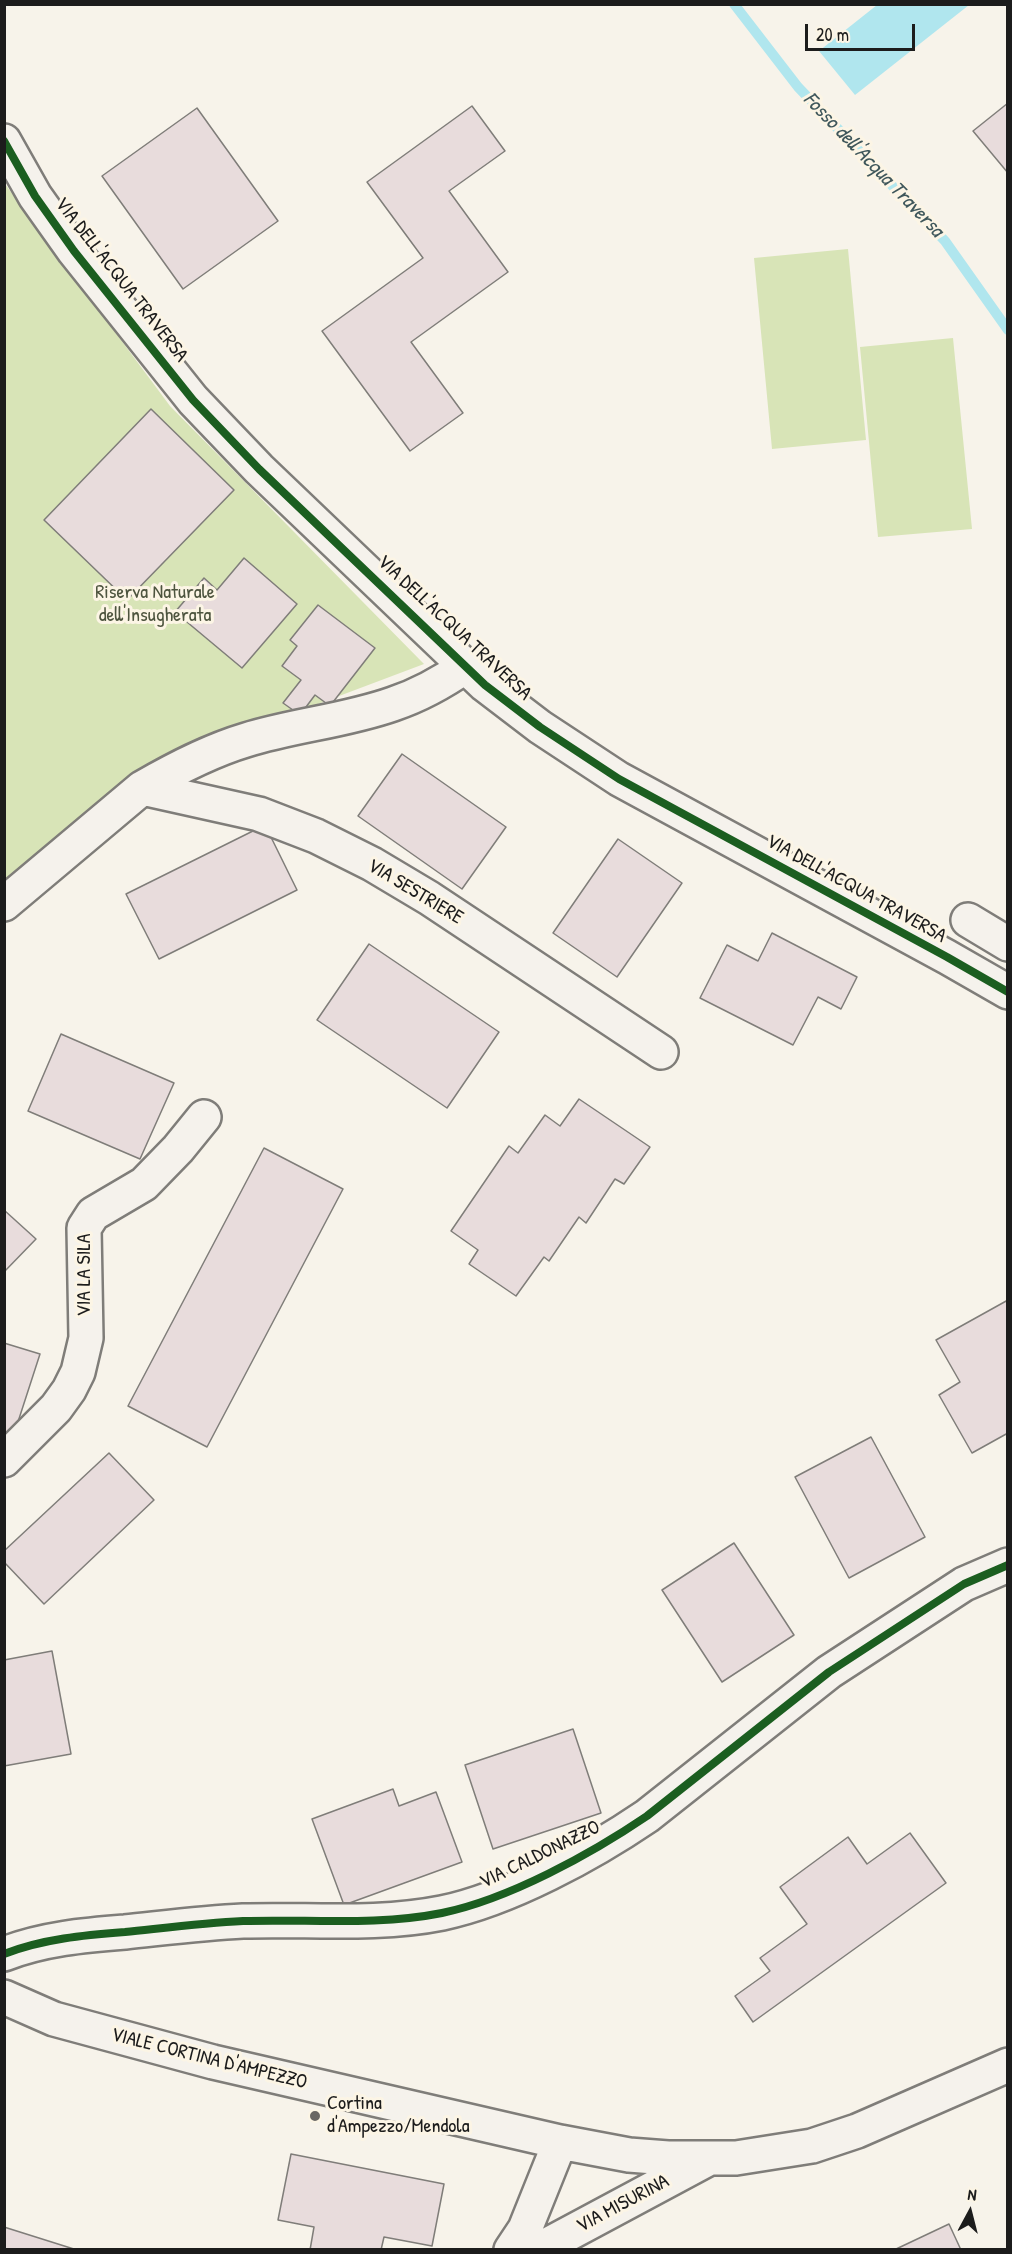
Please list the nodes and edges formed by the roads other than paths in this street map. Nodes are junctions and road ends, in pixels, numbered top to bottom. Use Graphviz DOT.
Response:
graph roads {
  1 [pos="4,141"];
  2 [pos="466,666"];
  3 [pos="142,788"];
  4 [pos="4,904"];
  5 [pos="968,920"];
  6 [pos="1008,944"];
  7 [pos="1008,992"];
  8 [pos="661,1052"];
  9 [pos="204,1117"];
  10 [pos="4,1460"];
  11 [pos="1008,1565"];
  12 [pos="4,1954"];
  13 [pos="4,1996"];
  14 [pos="1008,2065"];
  15 [pos="560,2142"];
  16 [pos="707,2160"];
  17 [pos="512,2250"];
  18 [pos="538,2250"];
  1 -- 2 [label="street, VIA DELL'ACQUA TRAVERSA"];
  2 -- 3 [label="street"];
  2 -- 7 [label="street, VIA DELL'ACQUA TRAVERSA"];
  3 -- 4 [label="street"];
  3 -- 8 [label="street, VIA SESTRIERE"];
  5 -- 6 [label="street"];
  9 -- 10 [label="street, VIA LA SILA"];
  11 -- 12 [label="street, VIA CALDONAZZO"];
  13 -- 15 [label="street, VIALE CORTINA D'AMPEZZO"];
  14 -- 16 [label="street, VIALE CORTINA D'AMPEZZO"];
  15 -- 16 [label="street, VIALE CORTINA D'AMPEZZO"];
  15 -- 17 [label="street"];
  16 -- 18 [label="street, VIA MISURINA"];
}
